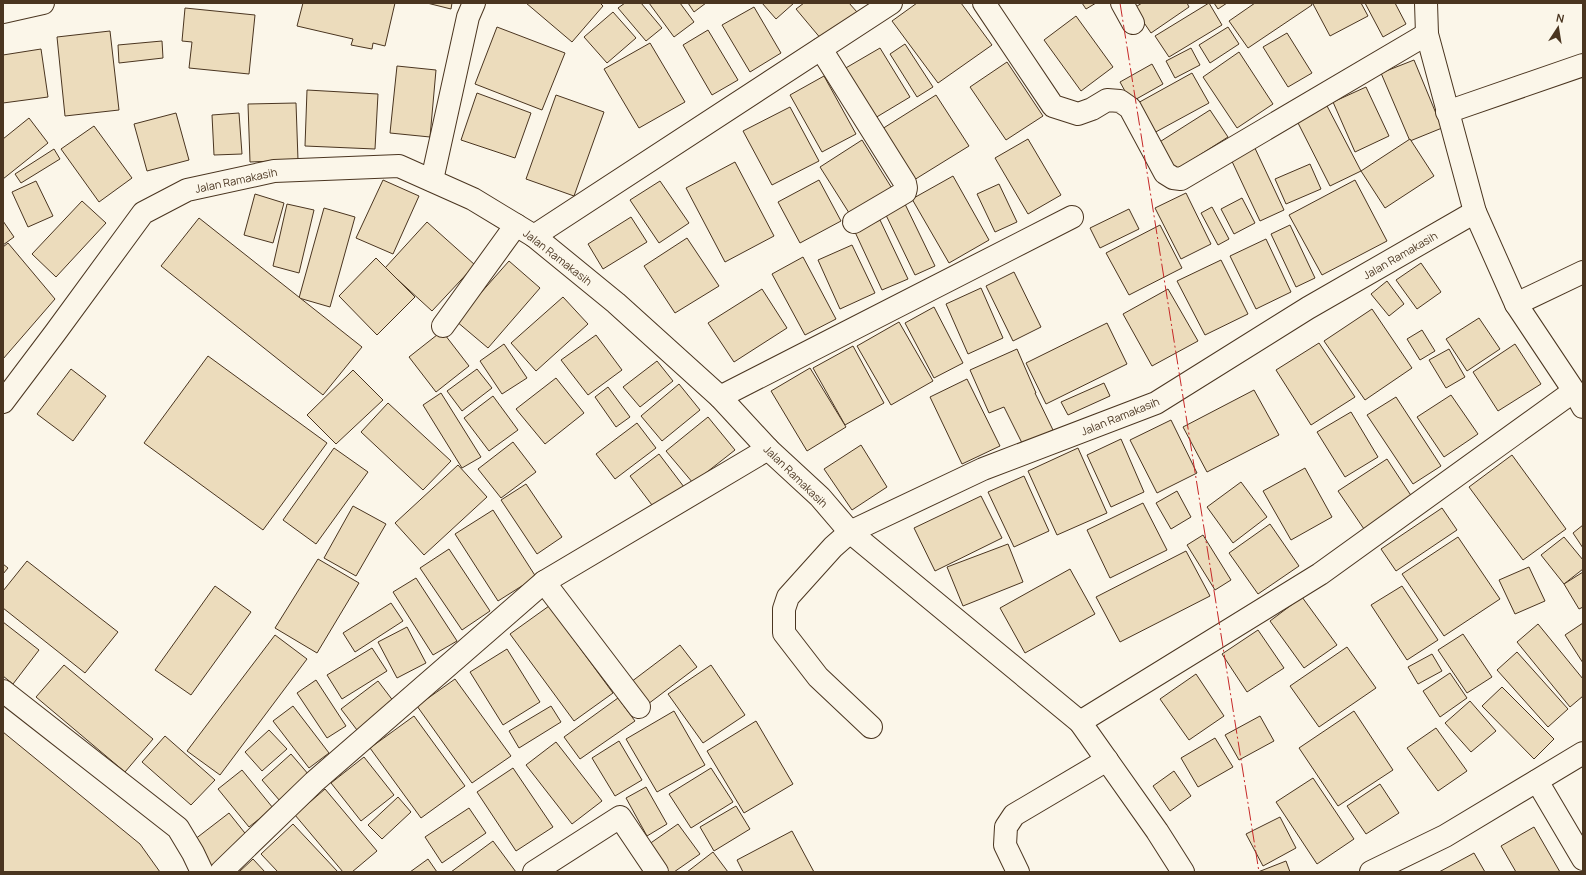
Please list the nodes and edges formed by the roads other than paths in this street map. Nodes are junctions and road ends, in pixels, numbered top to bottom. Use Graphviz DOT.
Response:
graph roads {
  1 [pos="43,3"];
  2 [pos="474,3"];
  3 [pos="891,3"];
  4 [pos="984,3"];
  5 [pos="1122,3"];
  6 [pos="1426,3"];
  7 [pos="3,12"];
  8 [pos="1133,23"];
  9 [pos="1426,34"];
  10 [pos="821,49"];
  11 [pos="1583,65"];
  12 [pos="1447,112"];
  13 [pos="432,180"];
  14 [pos="1475,212"];
  15 [pos="1072,217"];
  16 [pos="854,222"];
  17 [pos="525,231"];
  18 [pos="1583,272"];
  19 [pos="1516,304"];
  20 [pos="443,326"];
  21 [pos="720,397"];
  22 [pos="1578,399"];
  23 [pos="3,402"];
  24 [pos="768,449"];
  25 [pos="850,532"];
  26 [pos="544,582"];
  27 [pos="3,691"];
  28 [pos="640,707"];
  29 [pos="1080,722"];
  30 [pos="871,727"];
  31 [pos="1583,753"];
  32 [pos="1107,760"];
  33 [pos="1537,781"];
  34 [pos="1583,859"];
  35 [pos="202,872"];
  36 [pos="221,872"];
  37 [pos="534,872"];
  38 [pos="657,872"];
  39 [pos="1018,872"];
  40 [pos="1183,872"];
  41 [pos="1371,872"];
  1 -- 7 [label="street"];
  2 -- 13 [label="street"];
  3 -- 10 [label="street"];
  4 -- 9 [label="street"];
  5 -- 8 [label="street"];
  6 -- 9 [label="street"];
  9 -- 12 [label="street"];
  10 -- 16 [label="street"];
  10 -- 17 [label="street"];
  11 -- 12 [label="street"];
  12 -- 14 [label="street"];
  13 -- 17 [label="street, Jalan Ramakasih"];
  13 -- 23 [label="street, Jalan Ramakasih"];
  14 -- 19 [label="street"];
  14 -- 25 [label="street, Jalan Ramakasih"];
  15 -- 21 [label="street"];
  17 -- 20 [label="street"];
  17 -- 21 [label="street, Jalan Ramakasih"];
  18 -- 19 [label="street"];
  19 -- 22 [label="street"];
  21 -- 24 [label="street, Jalan Ramakasih"];
  22 -- 29 [label="street"];
  24 -- 25 [label="street, Jalan Ramakasih"];
  24 -- 26 [label="street"];
  25 -- 29 [label="street"];
  25 -- 30 [label="street"];
  26 -- 28 [label="street"];
  26 -- 36 [label="street"];
  27 -- 35 [label="street"];
  29 -- 32 [label="street"];
  31 -- 33 [label="street"];
  32 -- 39 [label="street"];
  32 -- 40 [label="street"];
  33 -- 34 [label="street"];
  33 -- 41 [label="street"];
  37 -- 38 [label="street"];
}
